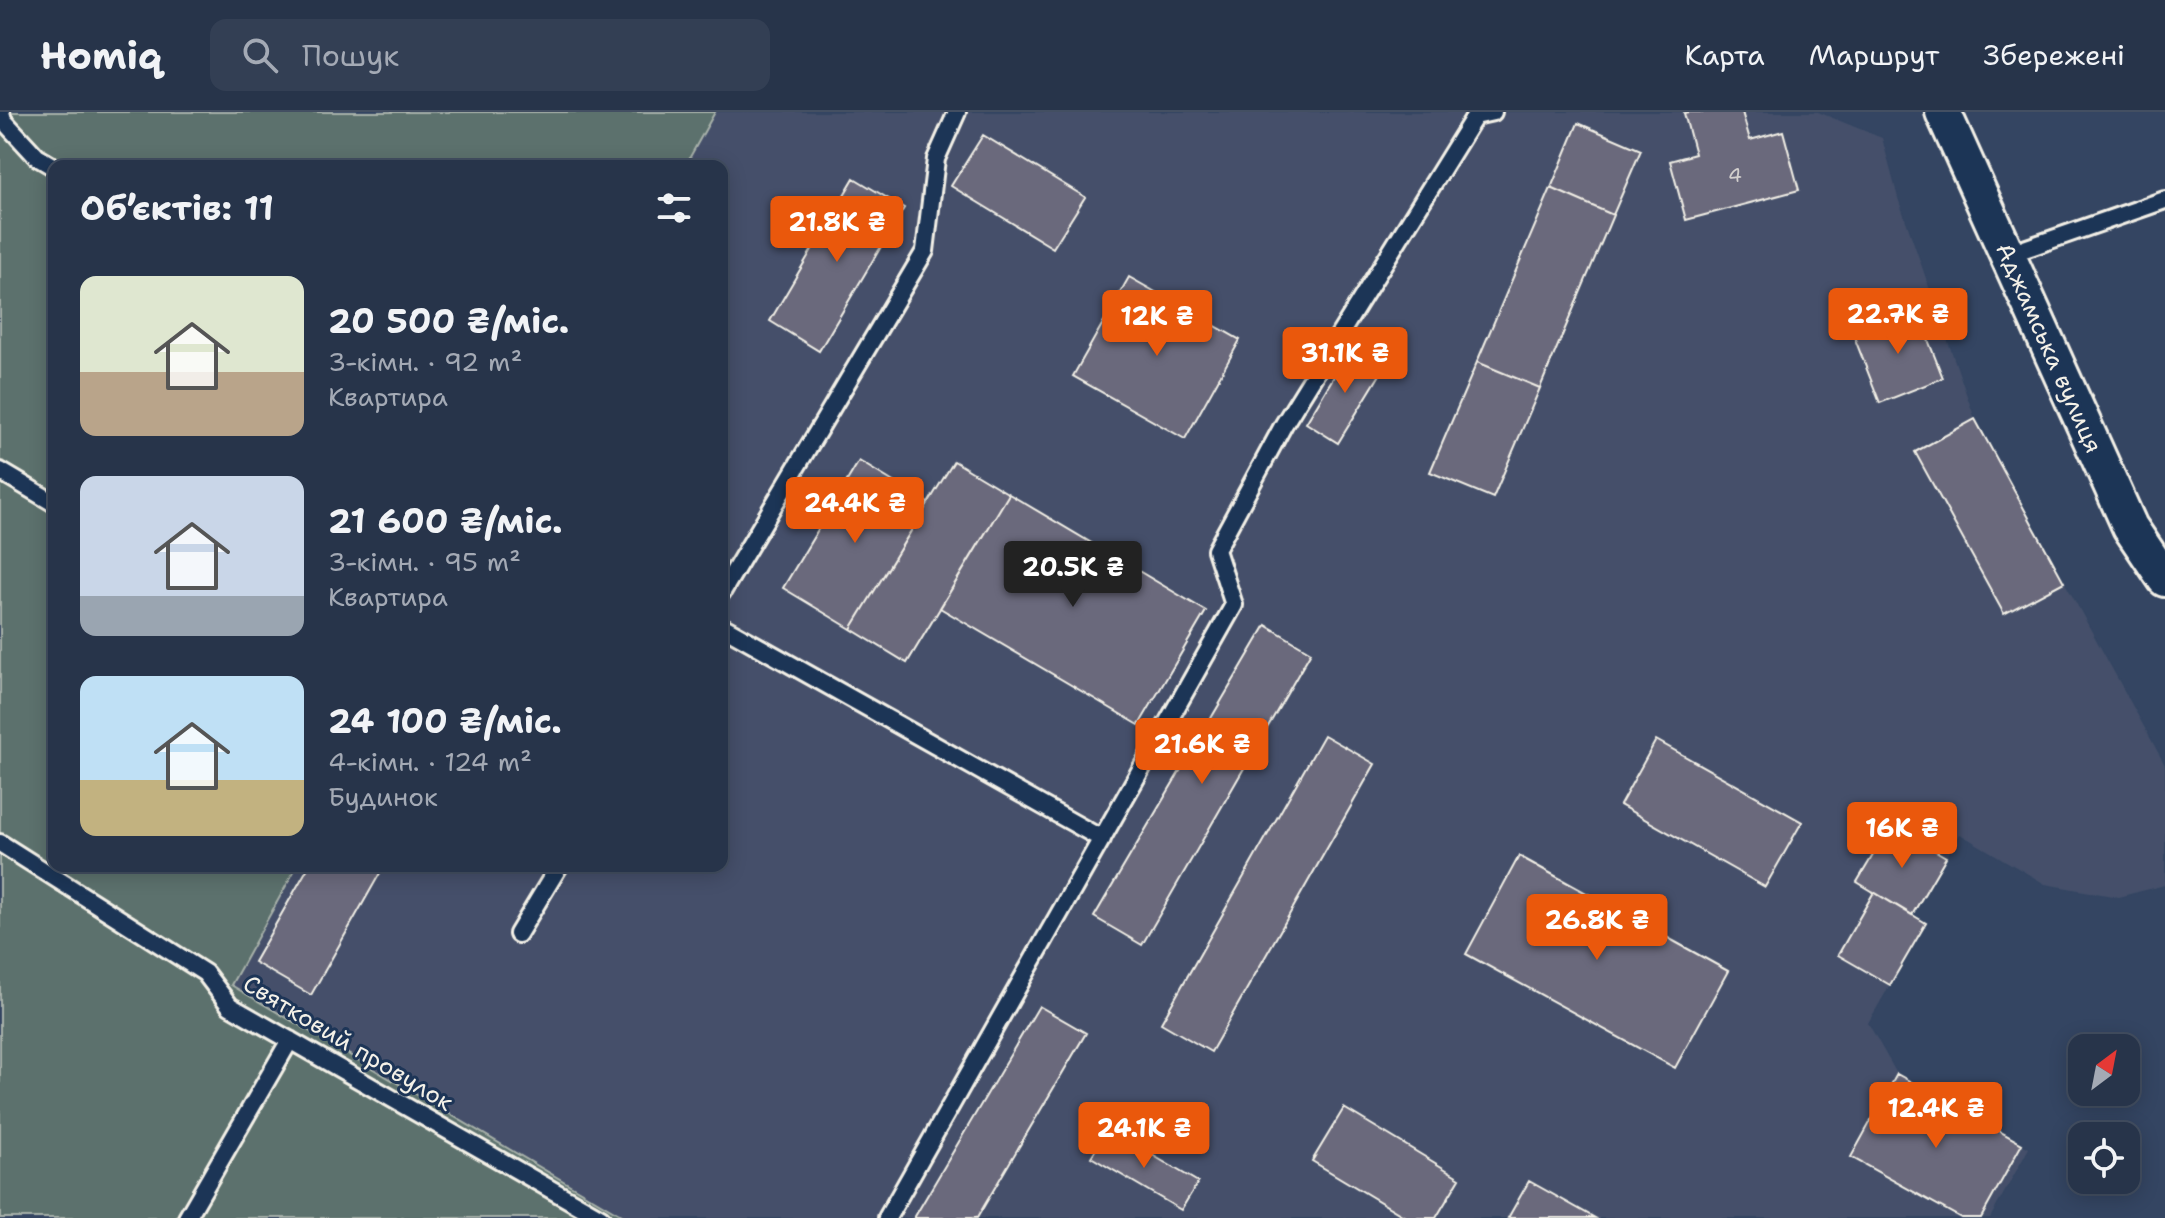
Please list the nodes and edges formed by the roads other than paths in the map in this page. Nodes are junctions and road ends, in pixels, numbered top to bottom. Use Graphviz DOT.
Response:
graph roads {
  1 [pos="1,112"];
  2 [pos="957,112"];
  3 [pos="1493,112"];
  4 [pos="1943,112"];
  5 [pos="48,163"];
  6 [pos="2165,200"];
  7 [pos="2007,255"];
  8 [pos="0,471"];
  9 [pos="48,499"];
  10 [pos="2165,579"];
  11 [pos="728,582"];
  12 [pos="728,629"];
  13 [pos="1102,839"];
  14 [pos="0,843"];
  15 [pos="555,872"];
  16 [pos="518,934"];
  17 [pos="290,1040"];
  18 [pos="597,1217"];
  19 [pos="187,1218"];
  20 [pos="887,1218"];
  1 -- 5 [label="lane"];
  2 -- 11 [label="lane"];
  3 -- 13 [label="lane"];
  4 -- 7 [label="street, Аджамська вулиця"];
  6 -- 7 [label="lane"];
  7 -- 10 [label="street, Аджамська вулиця"];
  8 -- 9 [label="lane"];
  12 -- 13 [label="lane"];
  13 -- 20 [label="lane"];
  14 -- 17 [label="lane, Святковий провулок"];
  15 -- 16 [label="lane"];
  17 -- 18 [label="lane, Святковий провулок"];
  17 -- 19 [label="lane"];
}
